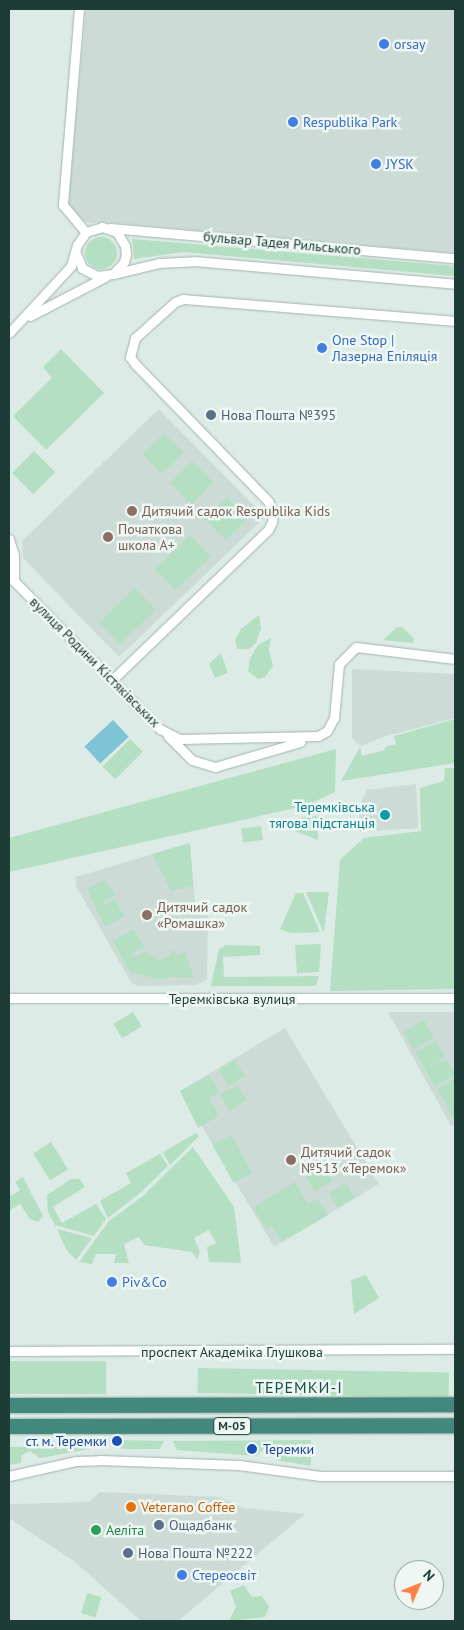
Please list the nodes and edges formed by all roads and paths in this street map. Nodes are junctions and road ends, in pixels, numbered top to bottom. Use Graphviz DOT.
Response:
graph roads {
  1 [pos="79,9"];
  2 [pos="110,228"];
  3 [pos="86,232"];
  4 [pos="76,253"];
  5 [pos="455,258"];
  6 [pos="109,275"];
  7 [pos="455,284"];
  8 [pos="23,320"];
  9 [pos="455,322"];
  10 [pos="9,333"];
  11 [pos="9,540"];
  12 [pos="11,578"];
  13 [pos="455,659"];
  14 [pos="112,680"];
  15 [pos="160,729"];
  16 [pos="311,739"];
  17 [pos="9,998"];
  18 [pos="455,998"];
  19 [pos="455,1349"];
  20 [pos="9,1351"];
  21 [pos="455,1404"];
  22 [pos="9,1405"];
  23 [pos="455,1425"];
  24 [pos="9,1426"];
  25 [pos="9,1476"];
  26 [pos="455,1476"];
  1 -- 3 [label="street"];
  2 -- 3 [label="street"];
  2 -- 5 [label="street, бульвар Тадея Рильського"];
  2 -- 6 [label="street"];
  3 -- 4 [label="street"];
  4 -- 6 [label="street"];
  4 -- 8 [label="street, бульвар Тадея Рильського"];
  6 -- 7 [label="street, бульвар Тадея Рильського"];
  6 -- 8 [label="street, бульвар Тадея Рильського"];
  8 -- 10 [label="street, бульвар Тадея Рильського"];
  9 -- 14 [label="street"];
  11 -- 12 [label="street, вулиця Родини Кістяківських"];
  12 -- 14 [label="street, вулиця Родини Кістяківських"];
  13 -- 16 [label="street, вулиця Родини Кістяківських"];
  14 -- 15 [label="street, вулиця Родини Кістяківських"];
  15 -- 16 [label="street, вулиця Родини Кістяківських"];
  15 -- 16 [label="street"];
  17 -- 18 [label="street, Теремківська вулиця"];
  19 -- 20 [label="street, проспект Академіка Глушкова"];
  21 -- 22 [label="highway, М-05"];
  23 -- 24 [label="highway, М-05"];
  25 -- 26 [label="street"];
}
